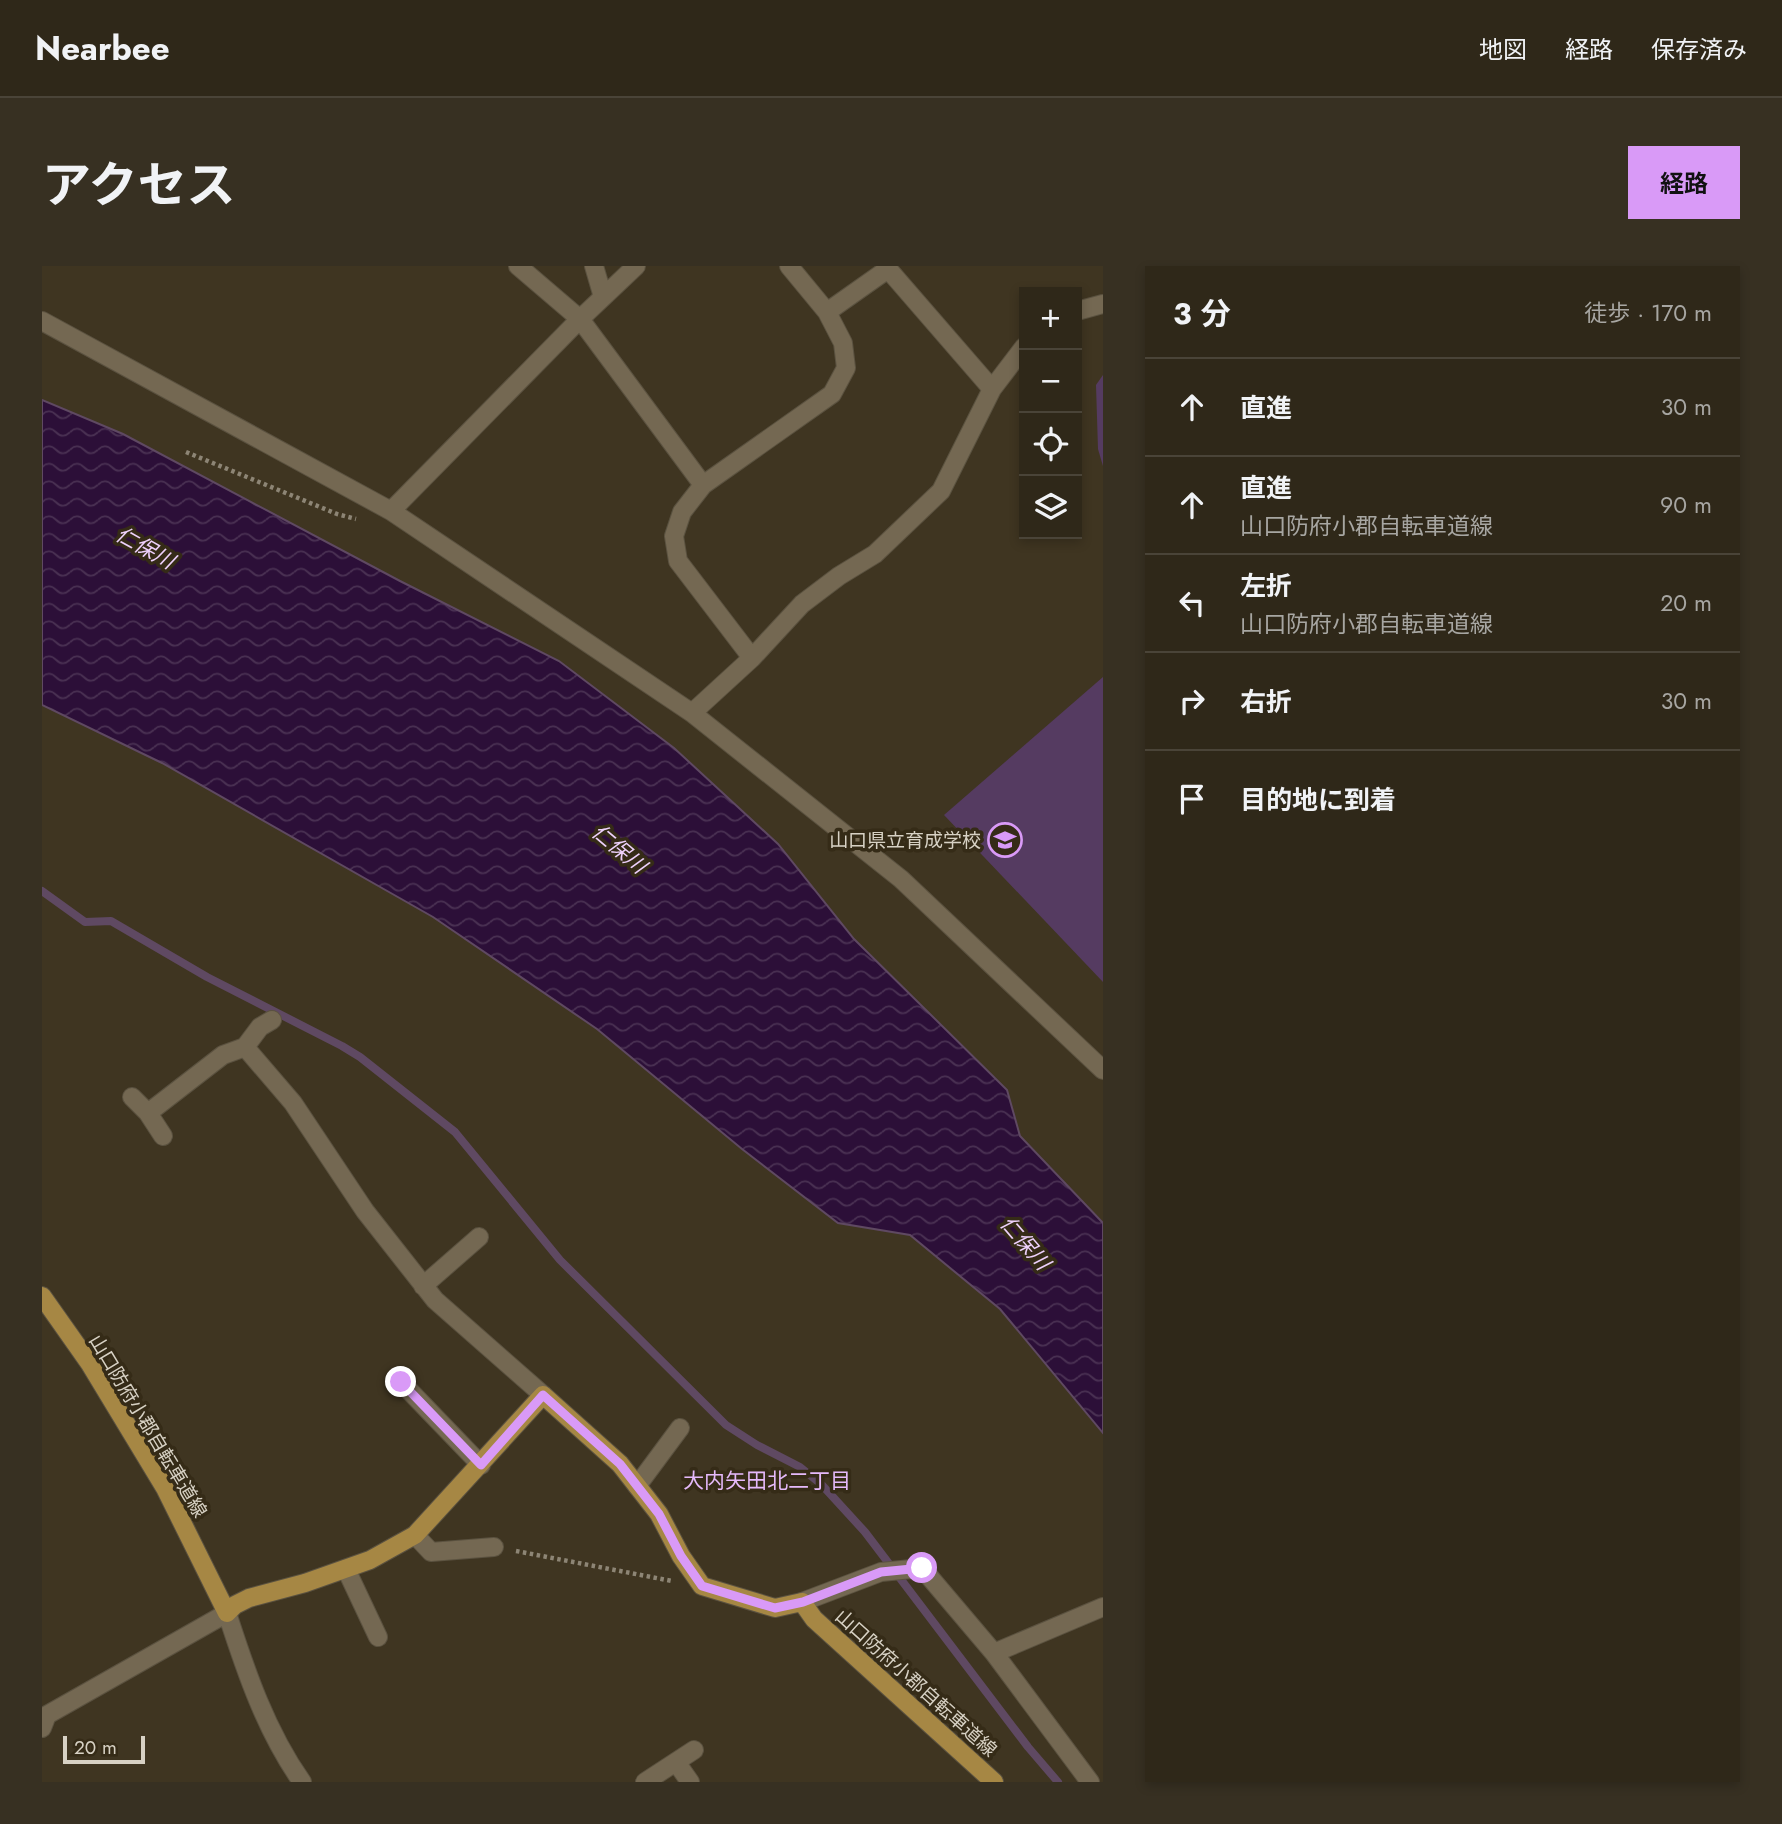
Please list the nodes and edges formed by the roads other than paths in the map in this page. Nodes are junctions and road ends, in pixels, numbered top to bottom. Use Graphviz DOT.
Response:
graph roads {
  1 [pos="517,266"];
  2 [pos="594,266"];
  3 [pos="636,266"];
  4 [pos="789,266"];
  5 [pos="603,297"];
  6 [pos="1103,304"];
  7 [pos="1082,310"];
  8 [pos="827,312"];
  9 [pos="580,319"];
  10 [pos="42,321"];
  11 [pos="1022,350"];
  12 [pos="992,388"];
  13 [pos="703,485"];
  14 [pos="391,511"];
  15 [pos="752,658"];
  16 [pos="692,713"];
  17 [pos="272,1020"];
  18 [pos="245,1047"];
  19 [pos="1103,1070"];
  20 [pos="132,1097"];
  21 [pos="148,1113"];
  22 [pos="163,1136"];
  23 [pos="479,1237"];
  24 [pos="423,1286"];
  25 [pos="42,1296"];
  26 [pos="401,1382"];
  27 [pos="543,1395"];
  28 [pos="680,1428"];
  29 [pos="481,1465"];
  30 [pos="637,1486"];
  31 [pos="415,1535"];
  32 [pos="494,1547"];
  33 [pos="346,1569"];
  34 [pos="803,1602"];
  35 [pos="1103,1607"];
  36 [pos="227,1614"];
  37 [pos="378,1637"];
  38 [pos="994,1653"];
  39 [pos="42,1728"];
  40 [pos="694,1750"];
  41 [pos="676,1762"];
  42 [pos="302,1782"];
  43 [pos="645,1782"];
  44 [pos="690,1782"];
  45 [pos="994,1782"];
  46 [pos="1090,1782"];
  1 -- 9 [label="street"];
  2 -- 5 [label="street"];
  3 -- 5 [label="street"];
  4 -- 8 [label="street"];
  5 -- 9 [label="street"];
  6 -- 7 [label="street"];
  8 -- 12 [label="street"];
  8 -- 13 [label="street"];
  9 -- 13 [label="street"];
  9 -- 14 [label="street"];
  10 -- 14 [label="street"];
  11 -- 12 [label="street"];
  12 -- 15 [label="street"];
  13 -- 15 [label="street"];
  14 -- 16 [label="street"];
  15 -- 16 [label="street"];
  16 -- 19 [label="street"];
  17 -- 18 [label="street"];
  18 -- 21 [label="street"];
  18 -- 24 [label="street"];
  20 -- 21 [label="street"];
  21 -- 22 [label="street"];
  23 -- 24 [label="street"];
  24 -- 27 [label="street"];
  25 -- 36 [label="main road, 山口防府小郡自転車道線"];
  26 -- 29 [label="street"];
  27 -- 29 [label="main road"];
  27 -- 30 [label="main road"];
  28 -- 30 [label="street"];
  29 -- 31 [label="main road"];
  30 -- 34 [label="main road"];
  31 -- 32 [label="street"];
  31 -- 33 [label="main road"];
  33 -- 36 [label="main road"];
  33 -- 37 [label="street"];
  34 -- 38 [label="street"];
  34 -- 45 [label="main road, 山口防府小郡自転車道線"];
  35 -- 38 [label="street"];
  36 -- 39 [label="street"];
  36 -- 42 [label="street"];
  38 -- 46 [label="street"];
  40 -- 41 [label="street"];
  41 -- 43 [label="street"];
  41 -- 44 [label="street"];
}
